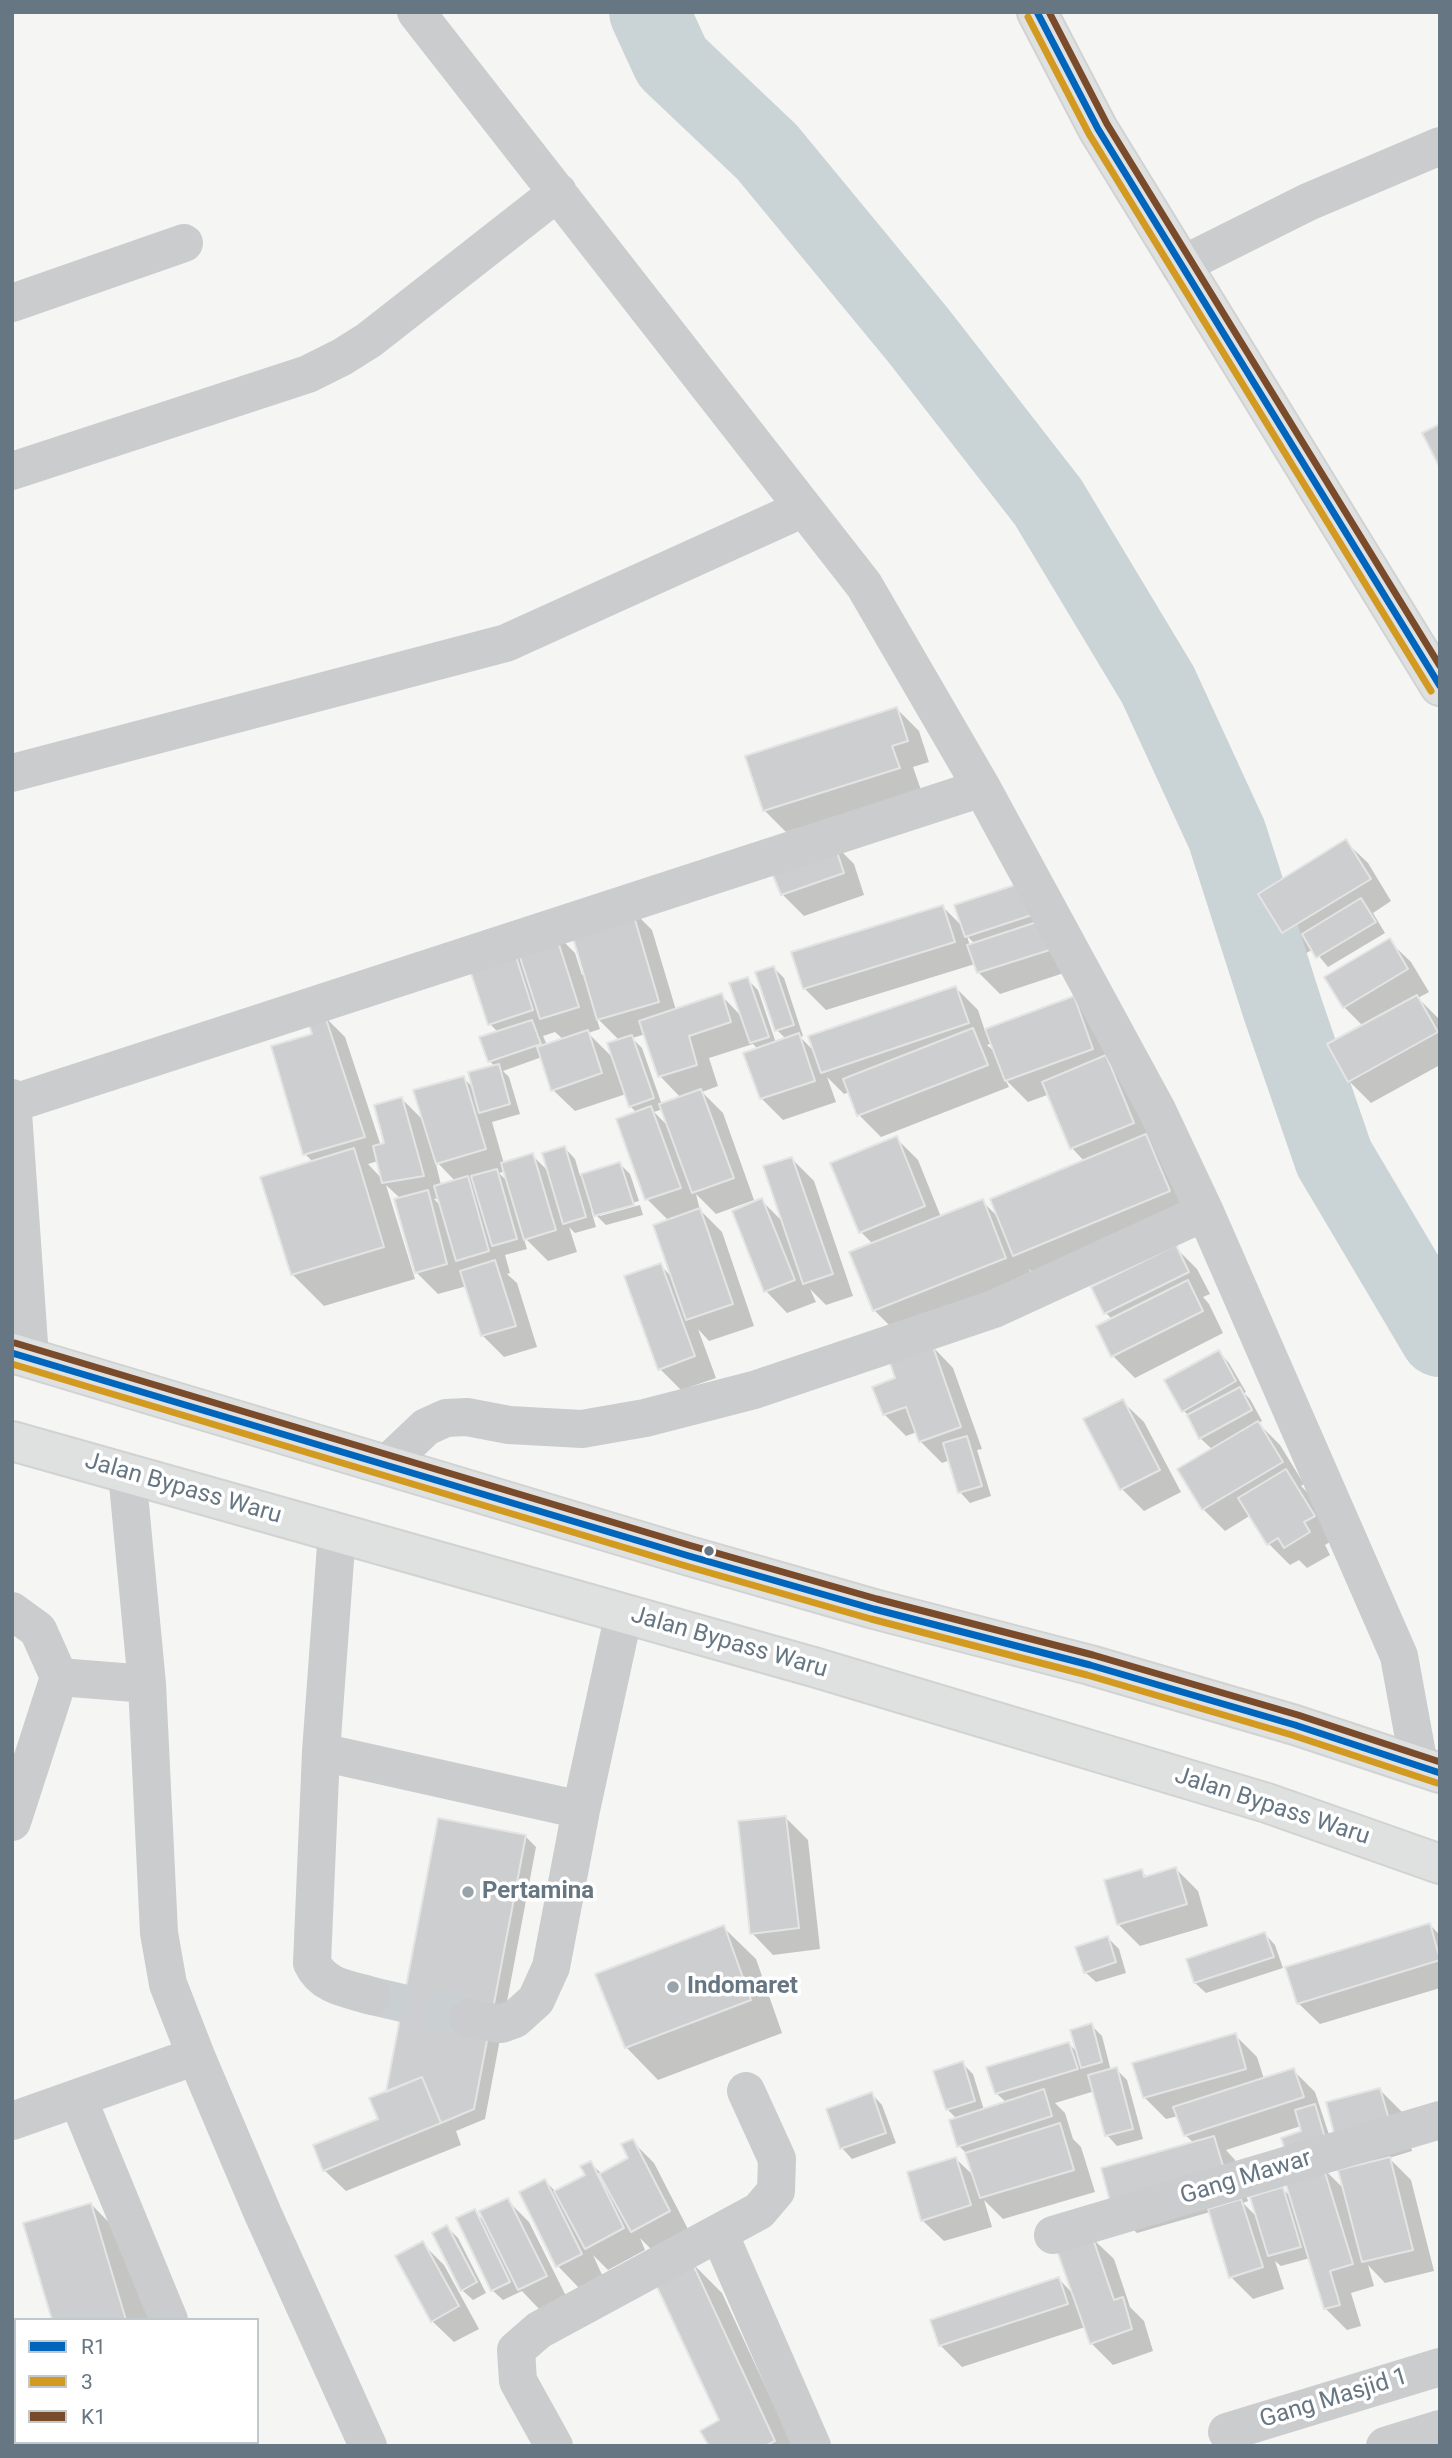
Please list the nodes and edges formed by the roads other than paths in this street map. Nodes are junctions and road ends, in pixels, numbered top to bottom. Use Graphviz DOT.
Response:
graph roads {
  1 [pos="416,12"];
  2 [pos="1037,12"];
  3 [pos="1440,146"];
  4 [pos="558,192"];
  5 [pos="184,243"];
  6 [pos="1180,266"];
  7 [pos="12,303"];
  8 [pos="12,471"];
  9 [pos="803,508"];
  10 [pos="1440,686"];
  11 [pos="12,773"];
  12 [pos="982,788"];
  13 [pos="13,1100"];
  14 [pos="1205,1212"];
  15 [pos="21,1356"];
  16 [pos="12,1441"];
  17 [pos="386,1465"];
  18 [pos="127,1473"];
  19 [pos="337,1532"];
  20 [pos="12,1611"];
  21 [pos="624,1613"];
  22 [pos="59,1677"];
  23 [pos="147,1684"];
  24 [pos="321,1752"];
  25 [pos="1429,1769"];
  26 [pos="581,1810"];
  27 [pos="12,1822"];
  28 [pos="1440,1864"];
  29 [pos="372,1996"];
  30 [pos="468,2018"];
  31 [pos="196,2056"];
  32 [pos="747,2091"];
  33 [pos="78,2099"];
  34 [pos="1440,2120"];
  35 [pos="12,2121"];
  36 [pos="719,2233"];
  37 [pos="1053,2235"];
  38 [pos="168,2318"];
  39 [pos="1440,2367"];
  40 [pos="1440,2429"];
  41 [pos="1227,2432"];
  42 [pos="368,2446"];
  43 [pos="554,2446"];
  44 [pos="812,2446"];
  45 [pos="1385,2446"];
  1 -- 4 [label="street"];
  2 -- 6 [label="highway"];
  3 -- 6 [label="street"];
  4 -- 8 [label="street"];
  4 -- 9 [label="street"];
  5 -- 7 [label="street"];
  6 -- 10 [label="highway"];
  9 -- 11 [label="street"];
  9 -- 12 [label="street"];
  12 -- 13 [label="street"];
  12 -- 14 [label="street"];
  13 -- 15 [label="street"];
  14 -- 17 [label="street"];
  14 -- 25 [label="street"];
  15 -- 17 [label="highway"];
  16 -- 18 [label="highway, Jalan Bypass Waru"];
  17 -- 25 [label="highway"];
  18 -- 19 [label="highway, Jalan Bypass Waru"];
  18 -- 23 [label="street"];
  19 -- 21 [label="highway, Jalan Bypass Waru"];
  19 -- 24 [label="street"];
  20 -- 22 [label="street"];
  21 -- 26 [label="street"];
  21 -- 28 [label="highway, Jalan Bypass Waru"];
  22 -- 23 [label="street"];
  22 -- 27 [label="street"];
  23 -- 31 [label="street"];
  24 -- 26 [label="street"];
  24 -- 29 [label="street"];
  26 -- 30 [label="street"];
  31 -- 33 [label="street"];
  31 -- 42 [label="street"];
  32 -- 36 [label="street"];
  33 -- 35 [label="street"];
  33 -- 38 [label="street"];
  34 -- 37 [label="street, Gang Mawar"];
  36 -- 43 [label="street"];
  36 -- 44 [label="street"];
  39 -- 41 [label="street, Gang Masjid 1"];
  40 -- 45 [label="street"];
}
